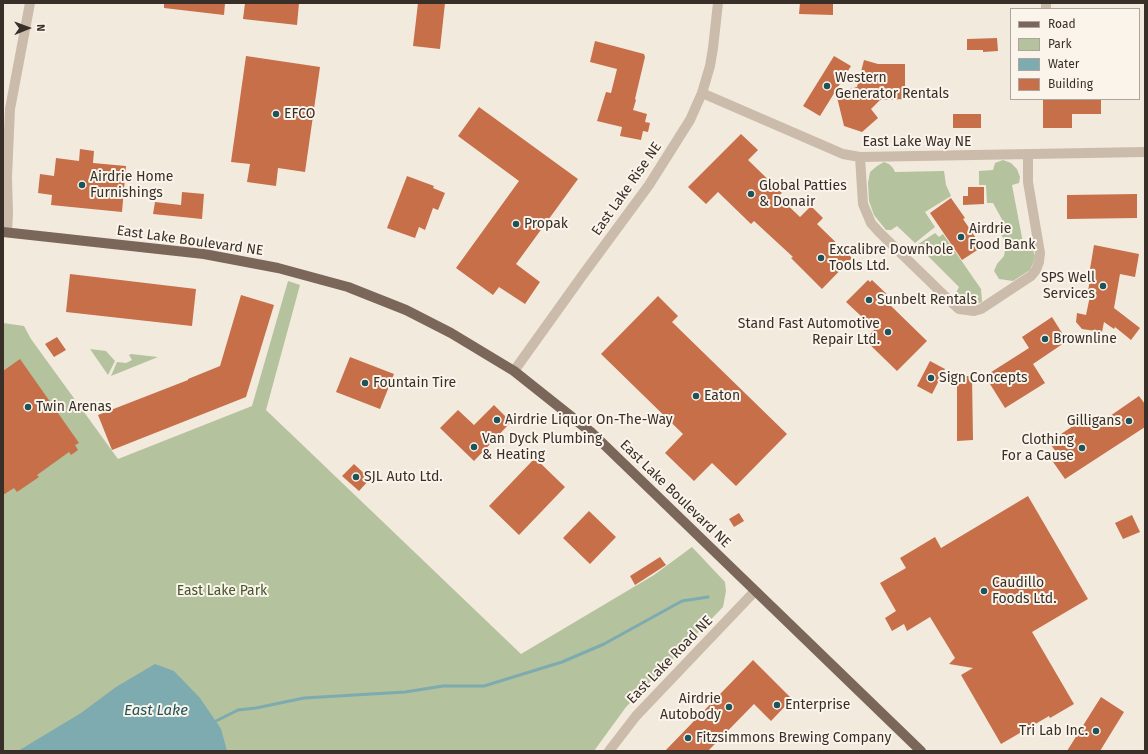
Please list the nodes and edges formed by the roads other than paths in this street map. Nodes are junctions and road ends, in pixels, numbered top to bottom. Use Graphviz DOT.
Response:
graph roads {
  1 [pos="30,3"];
  2 [pos="718,3"];
  3 [pos="702,93"];
  4 [pos="1145,152"];
  5 [pos="1028,155"];
  6 [pos="860,157"];
  7 [pos="5,232"];
  8 [pos="514,371"];
  9 [pos="755,591"];
  10 [pos="609,751"];
  11 [pos="921,751"];
  1 -- 7 [label="street"];
  2 -- 3 [label="street, East Lake Rise NE"];
  3 -- 6 [label="street, East Lake Way NE"];
  3 -- 8 [label="street, East Lake Rise NE"];
  4 -- 5 [label="street, East Lake Way NE"];
  5 -- 6 [label="street, East Lake Way NE"];
  5 -- 6 [label="street"];
  7 -- 8 [label="main road, East Lake Boulevard NE"];
  8 -- 9 [label="main road, East Lake Boulevard NE"];
  9 -- 10 [label="street, East Lake Road NE"];
  9 -- 11 [label="main road, East Lake Boulevard NE"];
}
